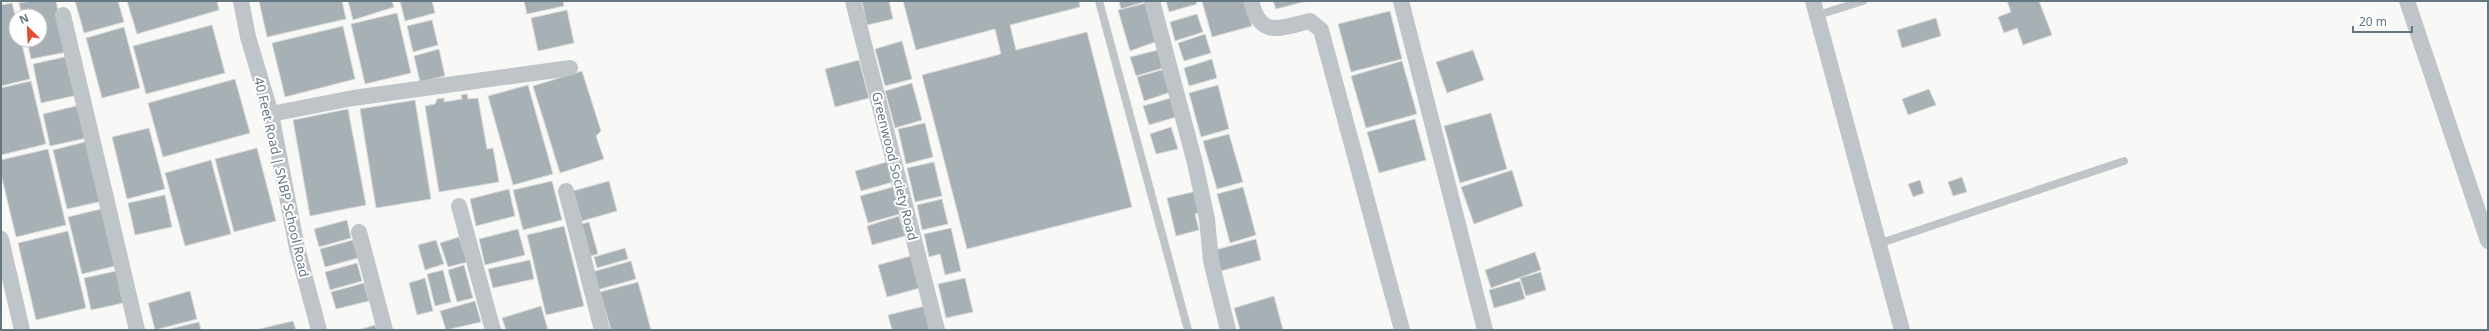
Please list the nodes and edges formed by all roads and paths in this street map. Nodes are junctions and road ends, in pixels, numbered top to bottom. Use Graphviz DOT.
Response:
graph roads {
  1 [pos="241,1"];
  2 [pos="852,1"];
  3 [pos="1099,1"];
  4 [pos="1152,1"];
  5 [pos="1251,1"];
  6 [pos="1401,1"];
  7 [pos="1863,1"];
  8 [pos="2407,1"];
  9 [pos="1815,8"];
  10 [pos="63,15"];
  11 [pos="570,68"];
  12 [pos="271,114"];
  13 [pos="2124,161"];
  14 [pos="566,190"];
  15 [pos="459,206"];
  16 [pos="359,232"];
  17 [pos="1,239"];
  18 [pos="2488,241"];
  19 [pos="1878,244"];
  20 [pos="22,330"];
  21 [pos="137,330"];
  22 [pos="319,330"];
  23 [pos="385,330"];
  24 [pos="492,330"];
  25 [pos="602,330"];
  26 [pos="937,330"];
  27 [pos="1188,330"];
  28 [pos="1228,330"];
  29 [pos="1402,330"];
  30 [pos="1484,330"];
  31 [pos="1902,330"];
  1 -- 12 [label="street, 40 Feet Road | SNBP School Road"];
  2 -- 26 [label="street, Greenwood Society Road"];
  3 -- 27 [label="lane"];
  4 -- 28 [label="street"];
  5 -- 29 [label="street"];
  6 -- 30 [label="street"];
  7 -- 9 [label="lane"];
  8 -- 18 [label="street"];
  9 -- 19 [label="street"];
  10 -- 21 [label="street"];
  11 -- 12 [label="street"];
  12 -- 22 [label="street, 40 Feet Road | SNBP School Road"];
  13 -- 19 [label="lane"];
  14 -- 25 [label="street"];
  15 -- 24 [label="street"];
  16 -- 23 [label="street"];
  17 -- 20 [label="street"];
  19 -- 31 [label="street"];
}
